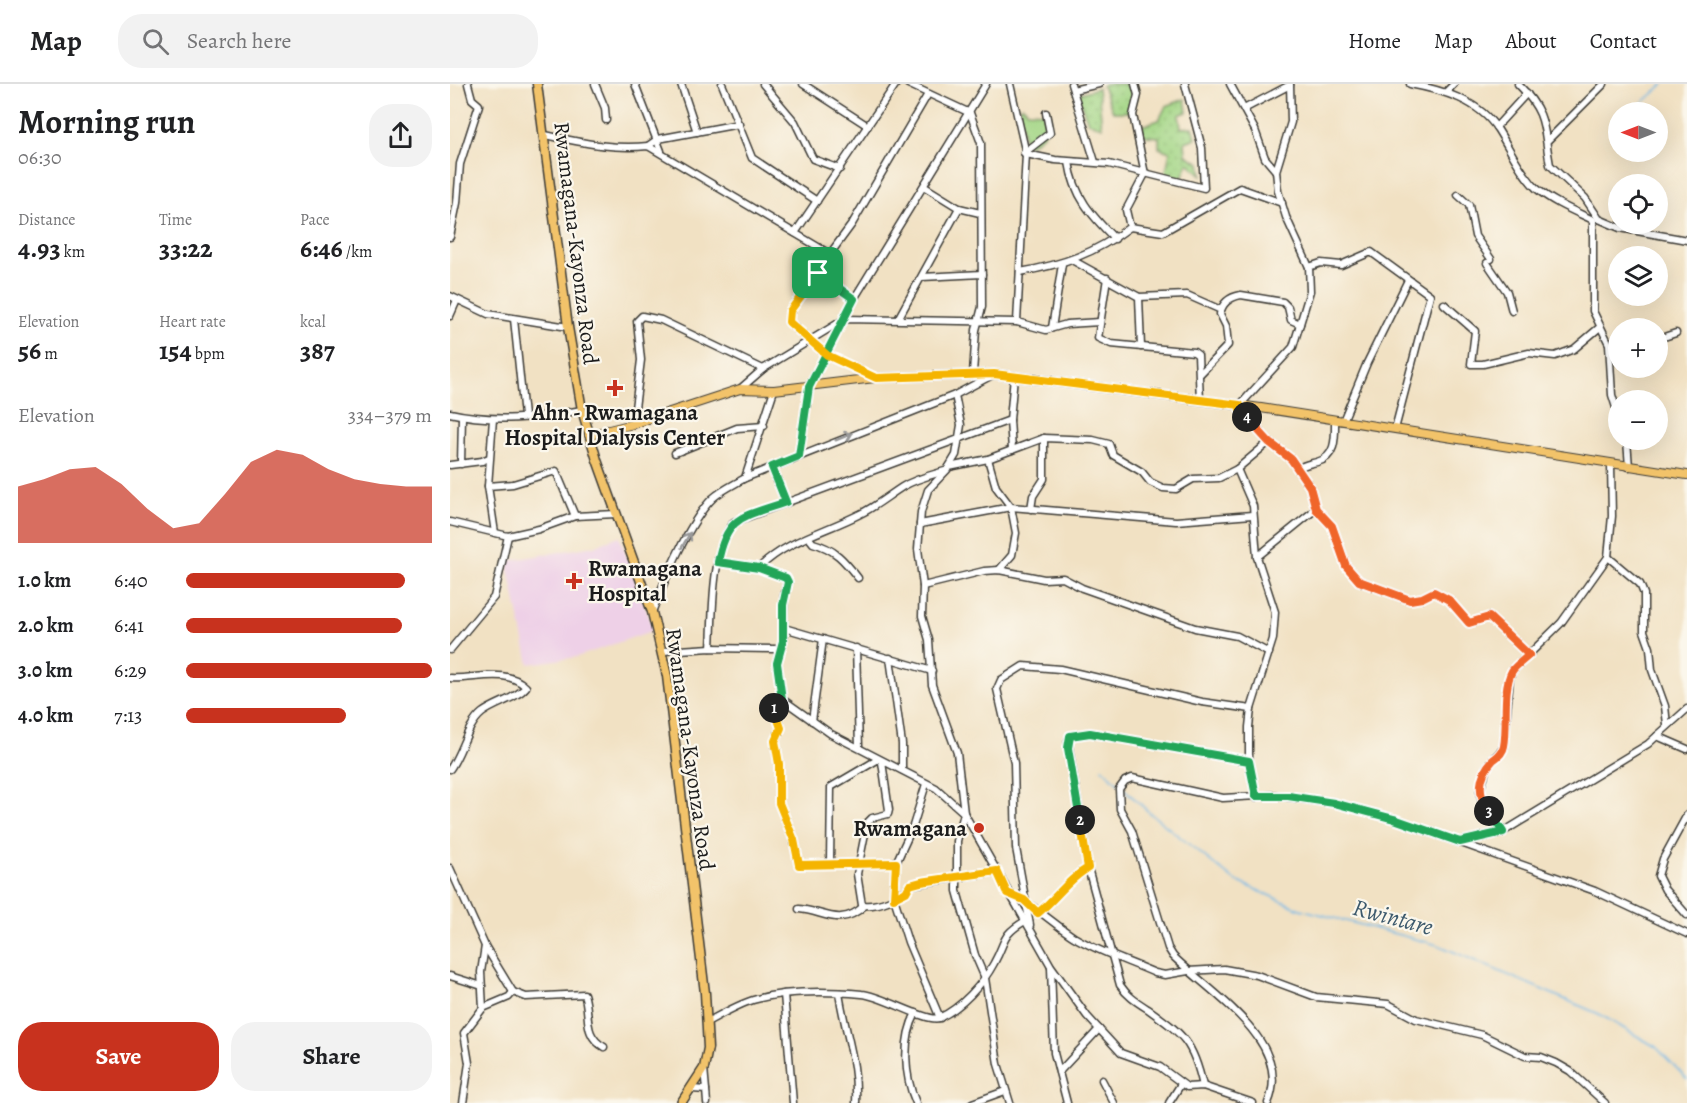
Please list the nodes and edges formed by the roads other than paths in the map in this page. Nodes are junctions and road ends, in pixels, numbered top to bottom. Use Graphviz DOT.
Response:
graph roads {
  1 [pos="468,84"];
  2 [pos="537,84"];
  3 [pos="595,84"];
  4 [pos="635,84"];
  5 [pos="681,84"];
  6 [pos="723,84"];
  7 [pos="763,84"];
  8 [pos="774,84"];
  9 [pos="803,84"];
  10 [pos="896,84"];
  11 [pos="908,84"];
  12 [pos="986,84"];
  13 [pos="1010,84"];
  14 [pos="1099,84"];
  15 [pos="1135,84"];
  16 [pos="1185,84"];
  17 [pos="1230,84"];
  18 [pos="1290,84"];
  19 [pos="1410,84"];
  20 [pos="1454,84"];
  21 [pos="1518,84"];
  22 [pos="1604,84"];
  23 [pos="1072,87"];
  24 [pos="770,90"];
  25 [pos="1447,91"];
  26 [pos="1527,93"];
  27 [pos="928,94"];
  28 [pos="1244,109"];
  29 [pos="970,113"];
  30 [pos="1046,113"];
  31 [pos="606,120"];
  32 [pos="739,124"];
  33 [pos="868,126"];
  34 [pos="1496,127"];
  35 [pos="697,132"];
  36 [pos="545,135"];
  37 [pos="658,139"];
  38 [pos="1548,140"];
  39 [pos="648,146"];
  40 [pos="661,151"];
  41 [pos="1025,154"];
  42 [pos="1070,162"];
  43 [pos="1095,162"];
  44 [pos="840,169"];
  45 [pos="1276,171"];
  46 [pos="1145,174"];
  47 [pos="925,187"];
  48 [pos="1458,195"];
  49 [pos="817,201"];
  50 [pos="1282,203"];
  51 [pos="959,208"];
  52 [pos="980,213"];
  53 [pos="1130,227"];
  54 [pos="795,233"];
  55 [pos="450,237"];
  56 [pos="1115,239"];
  57 [pos="1687,240"];
  58 [pos="830,254"];
  59 [pos="1072,260"];
  60 [pos="1062,264"];
  61 [pos="1309,267"];
  62 [pos="1020,272"];
  63 [pos="818,273"];
  64 [pos="982,274"];
  65 [pos="922,277"];
  66 [pos="1107,278"];
  67 [pos="1408,280"];
  68 [pos="450,296"];
  69 [pos="1139,297"];
  70 [pos="854,299"];
  71 [pos="457,300"];
  72 [pos="1444,304"];
  73 [pos="1221,310"];
  74 [pos="1512,311"];
  75 [pos="450,316"];
  76 [pos="514,319"];
  77 [pos="845,319"];
  78 [pos="898,319"];
  79 [pos="978,321"];
  80 [pos="1017,322"];
  81 [pos="1100,322"];
  82 [pos="1300,324"];
  83 [pos="568,327"];
  84 [pos="1600,327"];
  85 [pos="1052,328"];
  86 [pos="1676,333"];
  87 [pos="1668,336"];
  88 [pos="809,341"];
  89 [pos="1608,342"];
  90 [pos="1141,347"];
  91 [pos="827,355"];
  92 [pos="763,369"];
  93 [pos="973,373"];
  94 [pos="994,374"];
  95 [pos="1200,374"];
  96 [pos="1014,376"];
  97 [pos="876,378"];
  98 [pos="1074,384"];
  99 [pos="809,387"];
  100 [pos="740,388"];
  101 [pos="774,390"];
  102 [pos="955,395"];
  103 [pos="1200,400"];
  104 [pos="1222,404"];
  105 [pos="1240,405"];
  106 [pos="582,410"];
  107 [pos="450,413"];
  108 [pos="1300,414"];
  109 [pos="462,416"];
  110 [pos="524,416"];
  111 [pos="493,418"];
  112 [pos="1010,420"];
  113 [pos="1339,420"];
  114 [pos="633,424"];
  115 [pos="764,426"];
  116 [pos="1395,429"];
  117 [pos="589,435"];
  118 [pos="1044,438"];
  119 [pos="960,439"];
  120 [pos="1269,442"];
  121 [pos="1012,450"];
  122 [pos="1628,450"];
  123 [pos="675,453"];
  124 [pos="799,456"];
  125 [pos="489,458"];
  126 [pos="988,459"];
  127 [pos="482,461"];
  128 [pos="461,464"];
  129 [pos="450,465"];
  130 [pos="1611,465"];
  131 [pos="489,467"];
  132 [pos="772,467"];
  133 [pos="1629,467"];
  134 [pos="948,468"];
  135 [pos="1237,469"];
  136 [pos="1298,470"];
  137 [pos="1687,475"];
  138 [pos="745,478"];
  139 [pos="488,486"];
  140 [pos="786,502"];
  141 [pos="1011,507"];
  142 [pos="1031,509"];
  143 [pos="1316,509"];
  144 [pos="616,514"];
  145 [pos="1252,514"];
  146 [pos="574,516"];
  147 [pos="450,522"];
  148 [pos="920,524"];
  149 [pos="495,533"];
  150 [pos="508,536"];
  151 [pos="809,538"];
  152 [pos="1257,557"];
  153 [pos="1608,557"];
  154 [pos="718,562"];
  155 [pos="759,568"];
  156 [pos="999,570"];
  157 [pos="858,578"];
  158 [pos="923,586"];
  159 [pos="652,612"];
  160 [pos="784,628"];
  161 [pos="824,639"];
  162 [pos="711,648"];
  163 [pos="856,648"];
  164 [pos="450,650"];
  165 [pos="663,651"];
  166 [pos="779,652"];
  167 [pos="1269,653"];
  168 [pos="1529,655"];
  169 [pos="890,658"];
  170 [pos="932,671"];
  171 [pos="450,678"];
  172 [pos="782,699"];
  173 [pos="1251,708"];
  174 [pos="1687,709"];
  175 [pos="812,722"];
  176 [pos="1668,725"];
  177 [pos="1657,736"];
  178 [pos="859,747"];
  179 [pos="1687,749"];
  180 [pos="879,761"];
  181 [pos="1249,761"];
  182 [pos="450,769"];
  183 [pos="902,770"];
  184 [pos="926,784"];
  185 [pos="1256,796"];
  186 [pos="964,813"];
  187 [pos="1687,815"];
  188 [pos="1503,832"];
  189 [pos="1460,842"];
  190 [pos="830,862"];
  191 [pos="859,862"];
  192 [pos="896,863"];
  193 [pos="450,868"];
  194 [pos="1088,868"];
  195 [pos="997,871"];
  196 [pos="957,878"];
  197 [pos="1007,893"];
  198 [pos="894,898"];
  199 [pos="1024,900"];
  200 [pos="864,906"];
  201 [pos="799,909"];
  202 [pos="1038,913"];
  203 [pos="1687,915"];
  204 [pos="1028,923"];
  205 [pos="1687,934"];
  206 [pos="485,946"];
  207 [pos="1110,954"];
  208 [pos="1051,966"];
  209 [pos="1188,970"];
  210 [pos="450,976"];
  211 [pos="985,978"];
  212 [pos="482,986"];
  213 [pos="513,992"];
  214 [pos="839,993"];
  215 [pos="784,994"];
  216 [pos="483,1008"];
  217 [pos="916,1013"];
  218 [pos="940,1018"];
  219 [pos="707,1022"];
  220 [pos="1099,1029"];
  221 [pos="604,1047"];
  222 [pos="704,1068"];
  223 [pos="1059,1072"];
  224 [pos="1102,1080"];
  225 [pos="1181,1084"];
  226 [pos="1203,1086"];
  227 [pos="692,1089"];
  228 [pos="706,1090"];
  229 [pos="1005,1091"];
  230 [pos="463,1103"];
  231 [pos="681,1103"];
  232 [pos="707,1103"];
  233 [pos="793,1103"];
  234 [pos="856,1103"];
  235 [pos="916,1103"];
  236 [pos="972,1103"];
  237 [pos="1010,1103"];
  238 [pos="1067,1103"];
  239 [pos="1114,1103"];
  240 [pos="1169,1103"];
  241 [pos="1253,1103"];
  242 [pos="1268,1103"];
  243 [pos="1605,1103"];
  1 -- 55 [label="street"];
  2 -- 36 [label="highway, Rwamagana-Kayonza Road"];
  3 -- 31 [label="street"];
  4 -- 37 [label="street"];
  5 -- 35 [label="street"];
  6 -- 32 [label="street"];
  7 -- 24 [label="street"];
  8 -- 24 [label="street"];
  9 -- 33 [label="street"];
  10 -- 33 [label="street"];
  11 -- 27 [label="street"];
  12 -- 29 [label="street"];
  13 -- 41 [label="street"];
  14 -- 23 [label="street"];
  15 -- 46 [label="street"];
  16 -- 46 [label="street"];
  17 -- 28 [label="street"];
  18 -- 28 [label="street"];
  18 -- 45 [label="street"];
  19 -- 25 [label="street"];
  20 -- 25 [label="street"];
  21 -- 26 [label="street"];
  22 -- 38 [label="street"];
  23 -- 43 [label="street"];
  24 -- 44 [label="street"];
  25 -- 34 [label="street"];
  26 -- 34 [label="street"];
  26 -- 38 [label="street"];
  27 -- 29 [label="street"];
  27 -- 58 [label="street"];
  28 -- 45 [label="street"];
  29 -- 47 [label="street"];
  29 -- 52 [label="street"];
  30 -- 41 [label="street"];
  32 -- 35 [label="street"];
  32 -- 49 [label="street"];
  33 -- 44 [label="street"];
  34 -- 84 [label="street"];
  35 -- 37 [label="street"];
  36 -- 39 [label="street"];
  36 -- 83 [label="highway, Rwamagana-Kayonza Road"];
  37 -- 39 [label="street"];
  37 -- 40 [label="street"];
  38 -- 57 [label="street"];
  39 -- 40 [label="street"];
  40 -- 54 [label="street"];
  41 -- 42 [label="street"];
  41 -- 62 [label="street"];
  42 -- 43 [label="street"];
  42 -- 56 [label="street"];
  43 -- 46 [label="street"];
  44 -- 49 [label="street"];
  45 -- 50 [label="street"];
  46 -- 53 [label="street"];
  47 -- 51 [label="street"];
  47 -- 70 [label="street"];
  48 -- 74 [label="street"];
  49 -- 54 [label="street"];
  50 -- 53 [label="street"];
  50 -- 61 [label="street"];
  51 -- 52 [label="street"];
  51 -- 65 [label="street"];
  52 -- 64 [label="street"];
  53 -- 56 [label="street"];
  54 -- 58 [label="street"];
  56 -- 59 [label="street"];
  58 -- 63 [label="street"];
  59 -- 60 [label="street"];
  59 -- 66 [label="street"];
  60 -- 62 [label="street"];
  60 -- 85 [label="street"];
  61 -- 67 [label="street"];
  61 -- 82 [label="street"];
  62 -- 80 [label="street"];
  63 -- 70 [label="street"];
  63 -- 88 [label="street"];
  64 -- 65 [label="street"];
  64 -- 79 [label="street"];
  65 -- 78 [label="street"];
  66 -- 69 [label="street"];
  66 -- 81 [label="street"];
  67 -- 113 [label="street"];
  67 -- 116 [label="street"];
  68 -- 71 [label="street"];
  69 -- 73 [label="street"];
  69 -- 90 [label="street"];
  70 -- 77 [label="street"];
  71 -- 75 [label="street"];
  71 -- 76 [label="street"];
  72 -- 84 [label="street"];
  73 -- 82 [label="street"];
  73 -- 95 [label="street"];
  76 -- 83 [label="street"];
  76 -- 110 [label="street"];
  77 -- 78 [label="street"];
  77 -- 88 [label="street"];
  77 -- 91 [label="street"];
  78 -- 79 [label="street"];
  79 -- 80 [label="street"];
  79 -- 93 [label="street"];
  80 -- 85 [label="street"];
  81 -- 85 [label="street"];
  81 -- 90 [label="street"];
  82 -- 105 [label="street"];
  83 -- 106 [label="highway, Rwamagana-Kayonza Road"];
  84 -- 89 [label="street"];
  86 -- 87 [label="street"];
  88 -- 91 [label="street"];
  88 -- 92 [label="street"];
  90 -- 95 [label="street"];
  91 -- 97 [label="street"];
  91 -- 99 [label="street"];
  92 -- 100 [label="street"];
  92 -- 114 [label="street"];
  93 -- 94 [label="main road"];
  93 -- 97 [label="main road"];
  94 -- 96 [label="main road"];
  94 -- 102 [label="street"];
  95 -- 103 [label="street"];
  96 -- 98 [label="main road"];
  96 -- 112 [label="street"];
  97 -- 99 [label="main road"];
  98 -- 103 [label="main road"];
  98 -- 104 [label="street"];
  99 -- 101 [label="main road"];
  99 -- 124 [label="street"];
  100 -- 101 [label="main road"];
  100 -- 114 [label="main road"];
  101 -- 115 [label="street"];
  102 -- 119 [label="street"];
  124 -- 102 [label="street, one-way"];
  103 -- 104 [label="main road"];
  104 -- 105 [label="main road"];
  104 -- 108 [label="street"];
  105 -- 108 [label="main road"];
  105 -- 120 [label="street"];
  106 -- 110 [label="street"];
  106 -- 117 [label="highway, Rwamagana-Kayonza Road"];
  107 -- 109 [label="street"];
  108 -- 113 [label="main road"];
  109 -- 111 [label="street"];
  109 -- 128 [label="street"];
  110 -- 111 [label="street"];
  111 -- 125 [label="street"];
  112 -- 119 [label="street"];
  112 -- 121 [label="street"];
  113 -- 116 [label="main road"];
  113 -- 136 [label="street"];
  114 -- 117 [label="main road"];
  115 -- 123 [label="street"];
  115 -- 138 [label="street"];
  116 -- 130 [label="main road"];
  117 -- 144 [label="highway, Rwamagana-Kayonza Road"];
  118 -- 121 [label="street"];
  118 -- 135 [label="street"];
  118 -- 142 [label="street"];
  119 -- 134 [label="street"];
  119 -- 140 [label="street"];
  120 -- 135 [label="street"];
  120 -- 136 [label="street"];
  121 -- 126 [label="street"];
  122 -- 133 [label="street"];
  124 -- 132 [label="street"];
  125 -- 127 [label="street"];
  125 -- 131 [label="street"];
  126 -- 134 [label="street"];
  126 -- 141 [label="street"];
  127 -- 128 [label="street"];
  127 -- 131 [label="street"];
  128 -- 129 [label="street"];
  130 -- 133 [label="main road"];
  130 -- 153 [label="street"];
  131 -- 139 [label="street"];
  132 -- 138 [label="street"];
  132 -- 140 [label="street"];
  133 -- 137 [label="main road"];
  134 -- 148 [label="street"];
  134 -- 151 [label="street"];
  135 -- 145 [label="street"];
  136 -- 143 [label="street"];
  159 -- 138 [label="street, one-way"];
  139 -- 146 [label="street"];
  139 -- 149 [label="street"];
  140 -- 154 [label="street"];
  141 -- 142 [label="street"];
  141 -- 148 [label="street"];
  141 -- 156 [label="street"];
  142 -- 145 [label="street"];
  143 -- 152 [label="street"];
  143 -- 168 [label="street"];
  144 -- 146 [label="street"];
  144 -- 159 [label="highway, Rwamagana-Kayonza Road"];
  145 -- 152 [label="street"];
  146 -- 150 [label="street"];
  147 -- 149 [label="street"];
  148 -- 158 [label="street"];
  149 -- 150 [label="street"];
  150 -- 164 [label="street"];
  151 -- 155 [label="street"];
  151 -- 157 [label="street"];
  152 -- 167 [label="street"];
  153 -- 168 [label="street"];
  153 -- 176 [label="street"];
  154 -- 155 [label="street"];
  154 -- 162 [label="street"];
  155 -- 160 [label="street"];
  156 -- 158 [label="street"];
  156 -- 167 [label="street"];
  158 -- 170 [label="street"];
  159 -- 165 [label="highway, Rwamagana-Kayonza Road"];
  160 -- 161 [label="street"];
  160 -- 166 [label="street"];
  161 -- 163 [label="street"];
  161 -- 175 [label="street"];
  162 -- 165 [label="street"];
  162 -- 166 [label="street"];
  163 -- 169 [label="street"];
  163 -- 178 [label="street"];
  165 -- 219 [label="highway, Rwamagana-Kayonza Road"];
  166 -- 172 [label="street"];
  167 -- 173 [label="street"];
  168 -- 188 [label="street"];
  169 -- 170 [label="street"];
  169 -- 183 [label="street"];
  170 -- 186 [label="street"];
  171 -- 182 [label="street"];
  172 -- 175 [label="street"];
  172 -- 190 [label="street"];
  173 -- 181 [label="street"];
  173 -- 199 [label="street"];
  174 -- 176 [label="street"];
  175 -- 178 [label="street"];
  176 -- 177 [label="street"];
  177 -- 179 [label="street"];
  177 -- 188 [label="street"];
  178 -- 180 [label="street"];
  180 -- 183 [label="street"];
  180 -- 190 [label="street"];
  180 -- 191 [label="street"];
  181 -- 185 [label="street"];
  181 -- 194 [label="street"];
  183 -- 184 [label="street"];
  184 -- 186 [label="street"];
  184 -- 192 [label="street"];
  185 -- 189 [label="street"];
  185 -- 209 [label="street"];
  186 -- 195 [label="street"];
  186 -- 196 [label="street"];
  187 -- 203 [label="street"];
  188 -- 189 [label="street"];
  189 -- 205 [label="street"];
  190 -- 191 [label="street"];
  191 -- 192 [label="street"];
  191 -- 200 [label="street"];
  192 -- 198 [label="street"];
  193 -- 206 [label="street"];
  194 -- 202 [label="street"];
  194 -- 207 [label="street"];
  195 -- 196 [label="street"];
  195 -- 197 [label="street"];
  196 -- 198 [label="street"];
  196 -- 211 [label="street"];
  197 -- 199 [label="street"];
  197 -- 204 [label="street"];
  198 -- 200 [label="street"];
  198 -- 218 [label="street"];
  199 -- 202 [label="street"];
  199 -- 204 [label="street"];
  200 -- 201 [label="street"];
  202 -- 207 [label="street"];
  204 -- 208 [label="street"];
  204 -- 211 [label="street"];
  206 -- 212 [label="street"];
  206 -- 213 [label="street"];
  207 -- 209 [label="street"];
  207 -- 226 [label="street"];
  208 -- 220 [label="street"];
  208 -- 223 [label="street"];
  209 -- 242 [label="street"];
  209 -- 243 [label="street"];
  210 -- 212 [label="street"];
  211 -- 218 [label="street"];
  211 -- 229 [label="street"];
  212 -- 216 [label="street"];
  213 -- 216 [label="street"];
  213 -- 221 [label="street"];
  214 -- 215 [label="street"];
  214 -- 217 [label="street"];
  214 -- 234 [label="street"];
  215 -- 219 [label="street"];
  215 -- 233 [label="street"];
  216 -- 230 [label="street"];
  217 -- 218 [label="street"];
  217 -- 235 [label="street"];
  219 -- 222 [label="highway, Rwamagana-Kayonza Road"];
  220 -- 223 [label="street"];
  220 -- 225 [label="street"];
  222 -- 227 [label="highway, Rwamagana-Kayonza Road"];
  222 -- 228 [label="street"];
  223 -- 238 [label="street"];
  224 -- 239 [label="street"];
  225 -- 226 [label="street"];
  225 -- 240 [label="street"];
  226 -- 241 [label="street"];
  227 -- 228 [label="street"];
  227 -- 231 [label="highway, Rwamagana-Kayonza Road"];
  228 -- 232 [label="street"];
  229 -- 236 [label="street"];
  229 -- 237 [label="street"];
}
